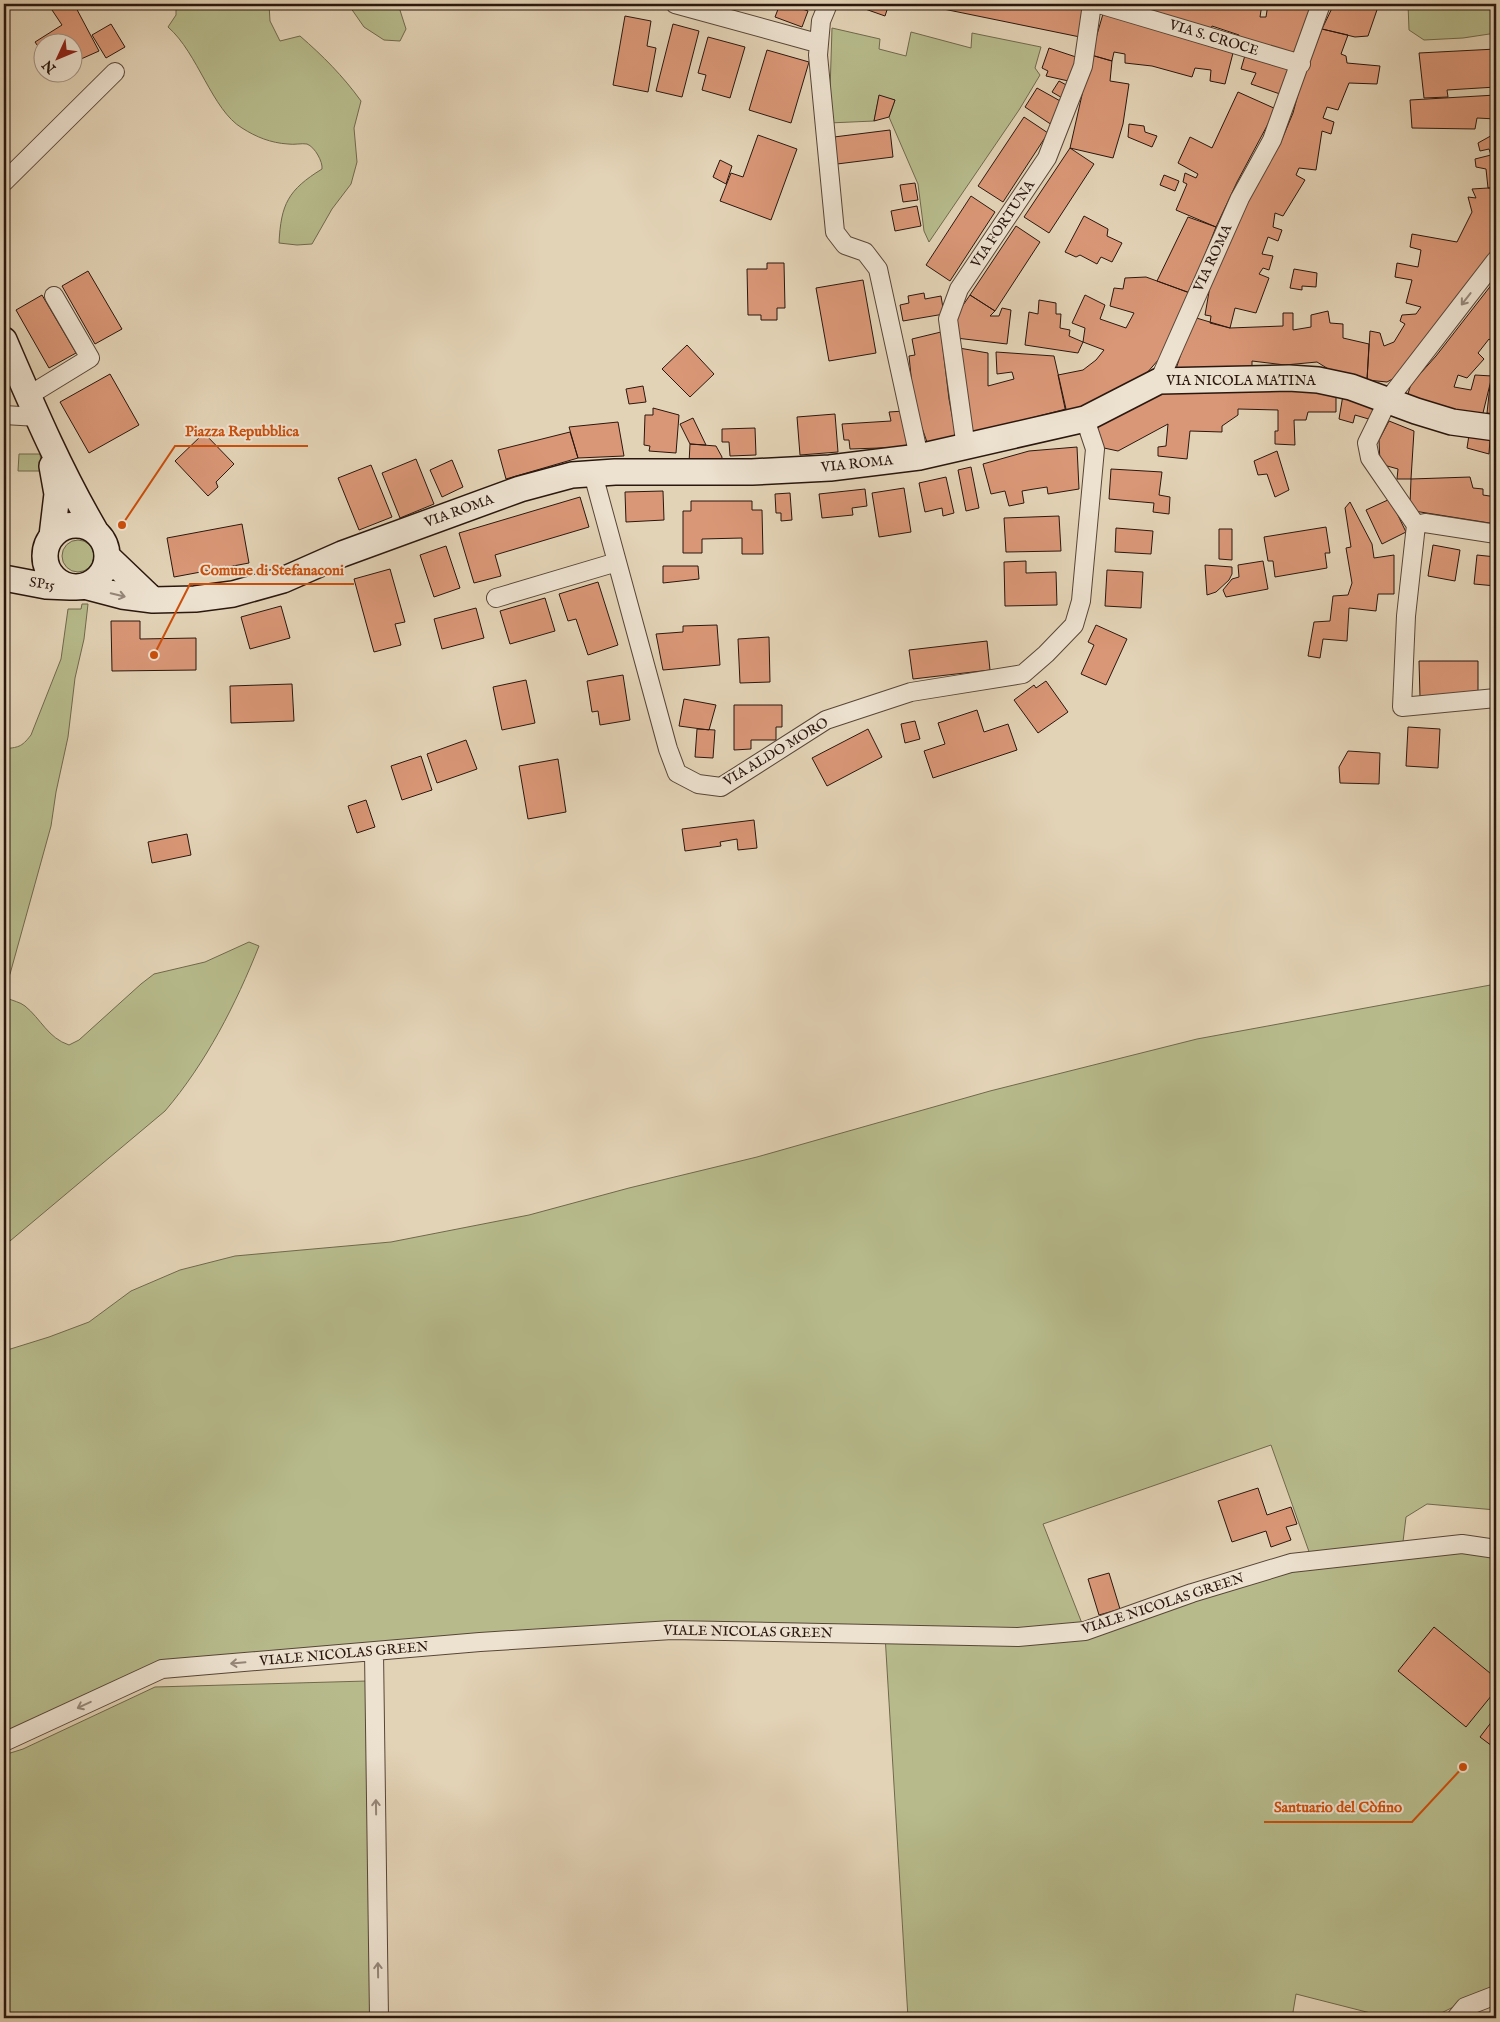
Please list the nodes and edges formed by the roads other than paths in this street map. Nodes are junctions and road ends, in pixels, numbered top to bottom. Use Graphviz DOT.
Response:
graph roads {
  1 [pos="675,4"];
  2 [pos="828,4"];
  3 [pos="1092,4"];
  4 [pos="1098,4"];
  5 [pos="1321,4"];
  6 [pos="817,43"];
  7 [pos="1301,64"];
  8 [pos="115,72"];
  9 [pos="4,182"];
  10 [pos="1496,260"];
  11 [pos="54,296"];
  12 [pos="4,340"];
  13 [pos="1159,381"];
  14 [pos="1388,400"];
  15 [pos="33,407"];
  16 [pos="4,414"];
  17 [pos="1085,418"];
  18 [pos="1496,428"];
  19 [pos="48,441"];
  20 [pos="966,448"];
  21 [pos="919,458"];
  22 [pos="593,474"];
  23 [pos="1416,525"];
  24 [pos="96,532"];
  25 [pos="1496,534"];
  26 [pos="49,541"];
  27 [pos="108,556"];
  28 [pos="617,562"];
  29 [pos="5,578"];
  30 [pos="81,587"];
  31 [pos="496,598"];
  32 [pos="153,600"];
  33 [pos="1496,698"];
  34 [pos="1496,1549"];
  35 [pos="374,1652"];
  36 [pos="4,1742"];
  37 [pos="1496,1994"];
  38 [pos="379,2018"];
  39 [pos="1456,2018"];
  1 -- 6 [label="street"];
  2 -- 6 [label="street"];
  3 -- 20 [label="street, VIA FORTUNA"];
  4 -- 7 [label="street, VIA S. CROCE"];
  5 -- 7 [label="street, VIA ROMA"];
  6 -- 21 [label="street"];
  7 -- 13 [label="street, VIA ROMA"];
  8 -- 9 [label="street"];
  10 -- 14 [label="street, one-way"];
  11 -- 15 [label="street"];
  12 -- 15 [label="street"];
  13 -- 14 [label="street, VIA NICOLA MATINA"];
  13 -- 17 [label="street, VIA ROMA"];
  14 -- 18 [label="street, VIA NICOLA MATINA"];
  14 -- 23 [label="street"];
  15 -- 16 [label="street"];
  15 -- 19 [label="street"];
  17 -- 20 [label="street, VIA ROMA"];
  17 -- 28 [label="street, VIA ALDO MORO"];
  19 -- 24 [label="street"];
  19 -- 26 [label="street"];
  20 -- 21 [label="street, VIA ROMA"];
  21 -- 22 [label="street, VIA ROMA"];
  22 -- 28 [label="street, VIA ALDO MORO"];
  22 -- 32 [label="street, VIA ROMA"];
  23 -- 25 [label="street"];
  23 -- 33 [label="street"];
  24 -- 26 [label="street"];
  24 -- 27 [label="street"];
  26 -- 29 [label="street, SP15"];
  26 -- 30 [label="street"];
  27 -- 30 [label="street"];
  27 -- 32 [label="street"];
  28 -- 31 [label="street"];
  29 -- 30 [label="street, SP15"];
  30 -- 32 [label="street, VIA ROMA, one-way"];
  34 -- 35 [label="street, VIALE NICOLAS GREEN"];
  35 -- 36 [label="street, VIALE NICOLAS GREEN, one-way"];
  38 -- 35 [label="street, one-way"];
  37 -- 39 [label="street"];
}
